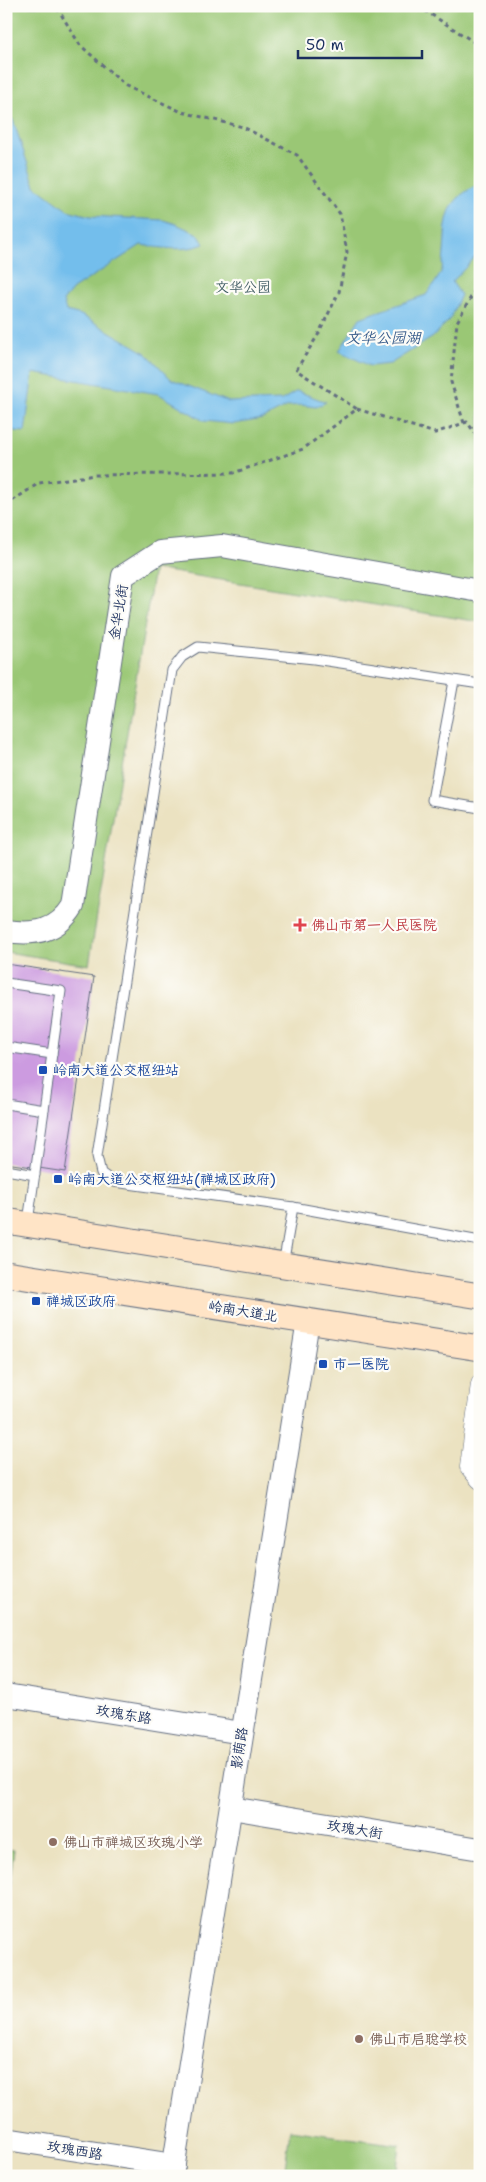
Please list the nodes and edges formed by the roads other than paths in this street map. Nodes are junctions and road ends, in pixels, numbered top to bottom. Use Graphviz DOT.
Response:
graph roads {
  1 [pos="480,592"];
  2 [pos="454,680"];
  3 [pos="480,684"];
  4 [pos="480,808"];
  5 [pos="6,931"];
  6 [pos="6,983"];
  7 [pos="6,1047"];
  8 [pos="52,1054"];
  9 [pos="6,1104"];
  10 [pos="44,1110"];
  11 [pos="6,1170"];
  12 [pos="35,1175"];
  13 [pos="293,1207"];
  14 [pos="17,1222"];
  15 [pos="480,1241"];
  16 [pos="283,1265"];
  17 [pos="6,1274"];
  18 [pos="480,1296"];
  19 [pos="308,1322"];
  20 [pos="480,1348"];
  21 [pos="480,1384"];
  22 [pos="480,1480"];
  23 [pos="6,1695"];
  24 [pos="242,1733"];
  25 [pos="230,1808"];
  26 [pos="480,1849"];
  27 [pos="6,2139"];
  28 [pos="173,2170"];
  1 -- 5 [label="street, 金华北街"];
  2 -- 3 [label="lane"];
  2 -- 4 [label="lane"];
  2 -- 13 [label="lane"];
  6 -- 8 [label="lane"];
  7 -- 8 [label="lane"];
  8 -- 10 [label="lane"];
  9 -- 10 [label="lane"];
  10 -- 12 [label="lane"];
  11 -- 12 [label="lane"];
  12 -- 14 [label="lane"];
  13 -- 15 [label="lane"];
  13 -- 16 [label="lane"];
  14 -- 16 [label="main road"];
  16 -- 18 [label="main road"];
  17 -- 19 [label="main road, 岭南大道北"];
  19 -- 20 [label="main road, 岭南大道北"];
  19 -- 24 [label="street, 影荫路"];
  21 -- 22 [label="street"];
  23 -- 24 [label="street, 玫瑰东路"];
  24 -- 25 [label="street, 影荫路"];
  25 -- 26 [label="street, 玫瑰大街"];
  25 -- 28 [label="street, 影荫路"];
  27 -- 28 [label="street, 玫瑰西路"];
}
